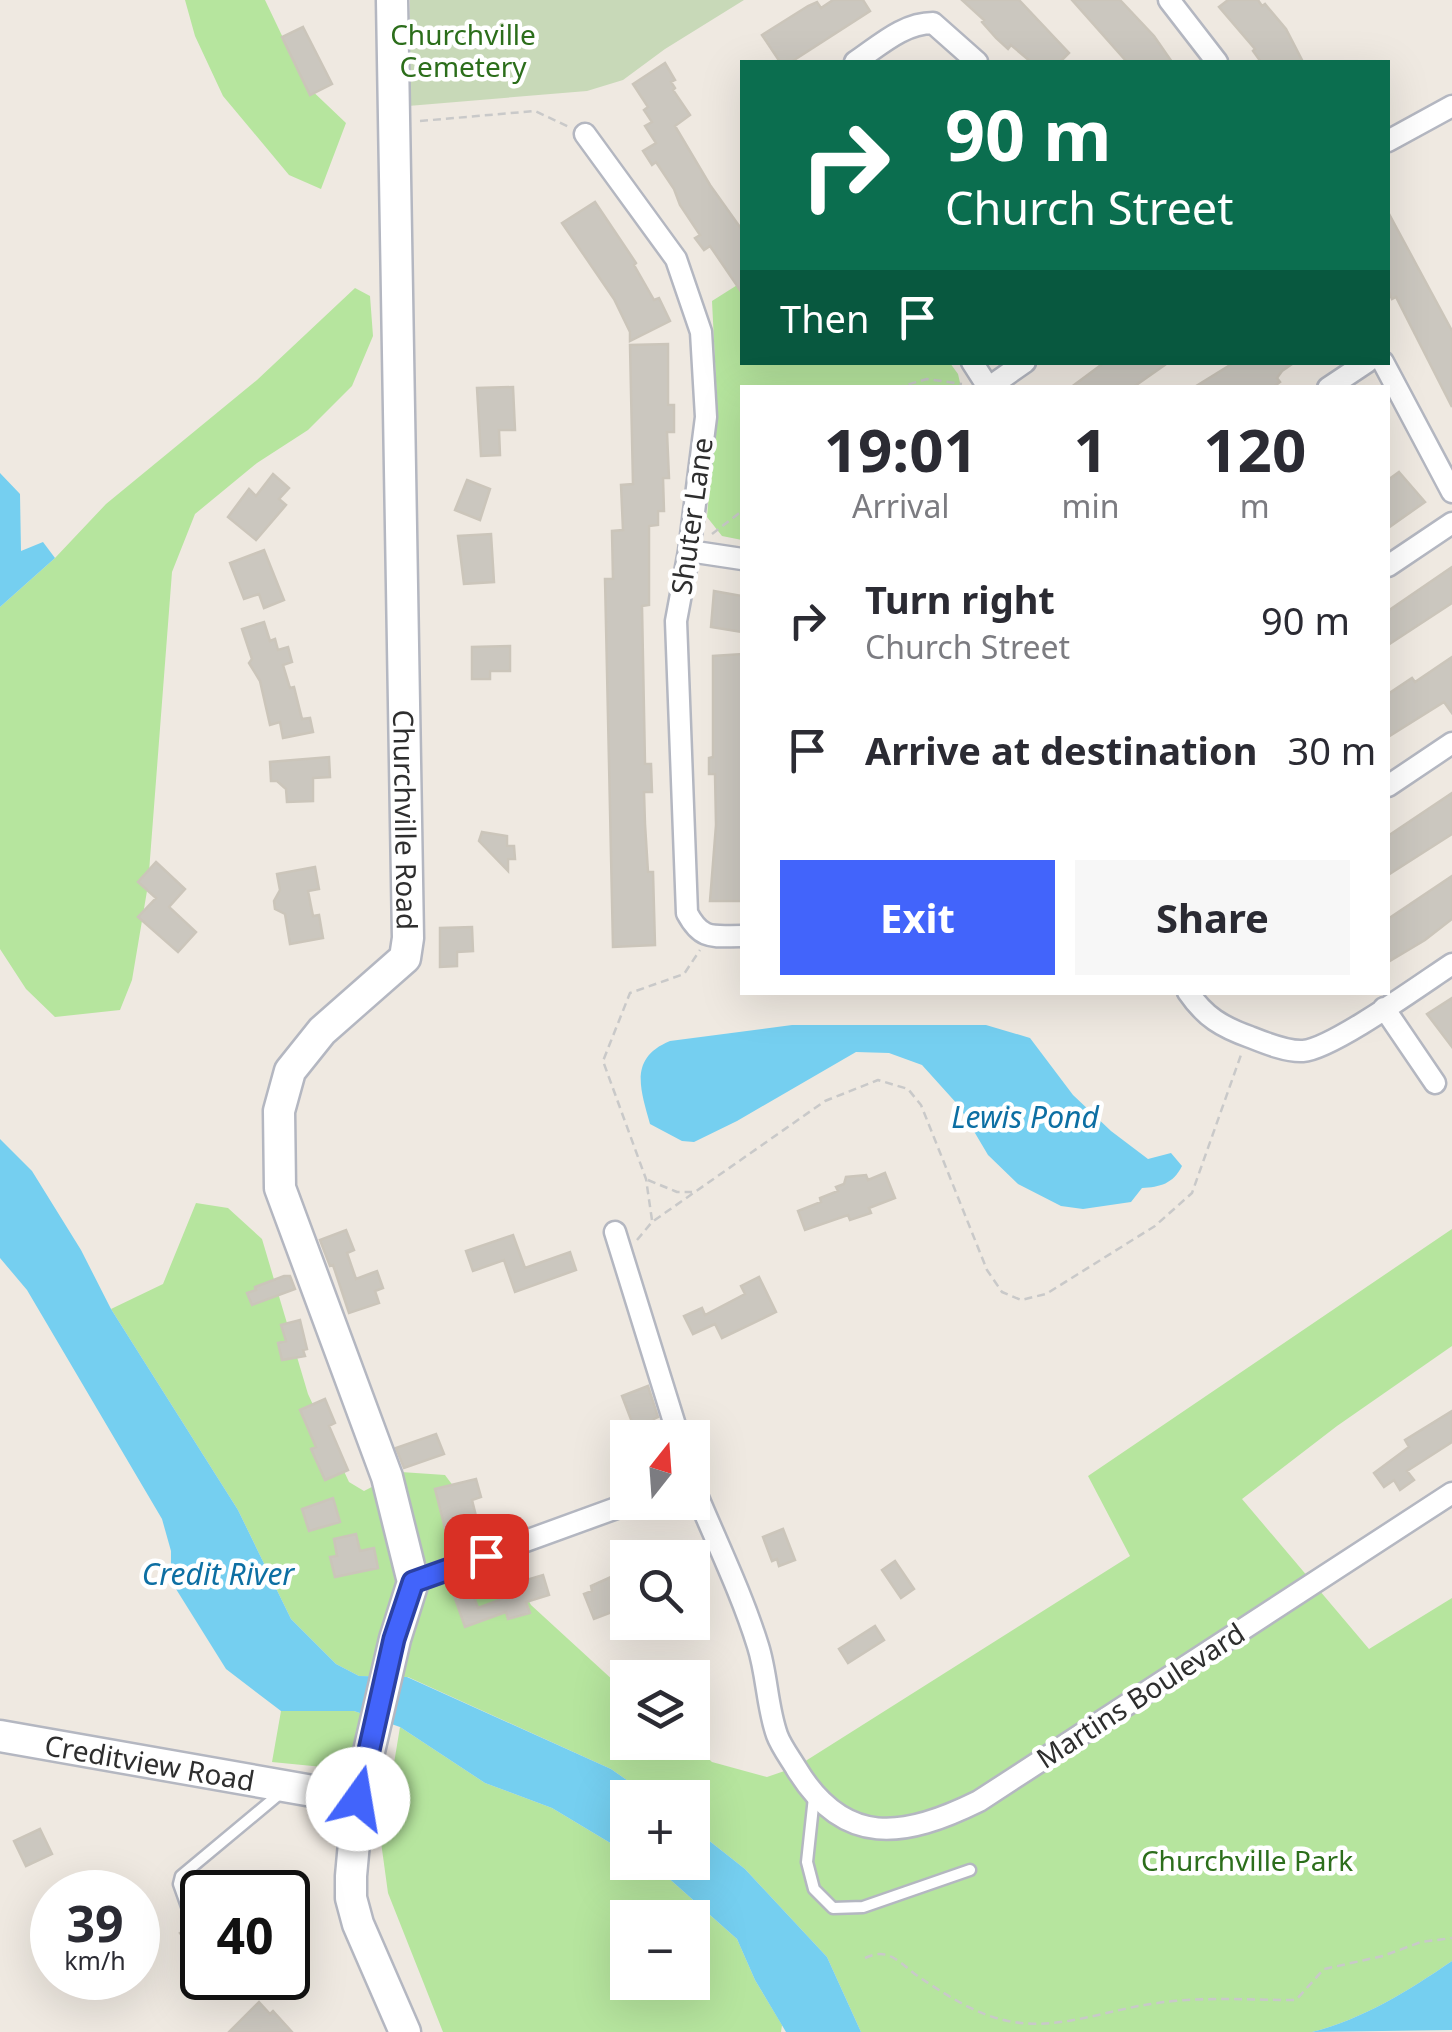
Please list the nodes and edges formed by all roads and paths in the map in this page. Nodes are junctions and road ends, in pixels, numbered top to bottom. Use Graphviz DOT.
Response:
graph roads {
  1 [pos="392,0"];
  2 [pos="1169,0"];
  3 [pos="857,60"];
  4 [pos="975,60"];
  5 [pos="1215,60"];
  6 [pos="1452,106"];
  7 [pos="394,124"];
  8 [pos="585,134"];
  9 [pos="1390,140"];
  10 [pos="1021,365"];
  11 [pos="1362,365"];
  12 [pos="1385,365"];
  13 [pos="907,385"];
  14 [pos="973,385"];
  15 [pos="991,385"];
  16 [pos="1332,385"];
  17 [pos="1452,492"];
  18 [pos="740,512"];
  19 [pos="1452,523"];
  20 [pos="689,551"];
  21 [pos="740,560"];
  22 [pos="1390,565"];
  23 [pos="1452,743"];
  24 [pos="1390,785"];
  25 [pos="703,933"];
  26 [pos="740,936"];
  27 [pos="1452,964"];
  28 [pos="1190,995"];
  29 [pos="1384,1008"];
  30 [pos="1247,1036"];
  31 [pos="1435,1083"];
  32 [pos="646,1179"];
  33 [pos="696,1192"];
  34 [pos="652,1222"];
  35 [pos="615,1232"];
  36 [pos="624,1256"];
  37 [pos="673,1420"];
  38 [pos="1452,1493"];
  39 [pos="610,1511"];
  40 [pos="707,1520"];
  41 [pos="413,1582"];
  42 [pos="0,1736"];
  43 [pos="287,1786"];
  44 [pos="814,1798"];
  45 [pos="358,1799"];
  46 [pos="189,1870"];
  47 [pos="970,1870"];
  48 [pos="1452,1938"];
  49 [pos="865,1958"];
  50 [pos="406,2032"];
  1 -- 7 [label="street, Churchville Road"];
  2 -- 5 [label="street"];
  3 -- 4 [label="street"];
  6 -- 9 [label="street"];
  7 -- 8 [label="path"];
  7 -- 41 [label="street, Churchville Road"];
  8 -- 20 [label="street, Shuter Lane"];
  10 -- 15 [label="street"];
  11 -- 16 [label="street"];
  12 -- 17 [label="street"];
  13 -- 14 [label="path"];
  18 -- 20 [label="path"];
  19 -- 22 [label="street"];
  20 -- 21 [label="street"];
  20 -- 25 [label="street, Shuter Lane"];
  23 -- 24 [label="street"];
  25 -- 26 [label="street"];
  25 -- 32 [label="path"];
  27 -- 29 [label="street"];
  28 -- 30 [label="street"];
  29 -- 30 [label="street"];
  29 -- 31 [label="street"];
  30 -- 33 [label="path"];
  32 -- 33 [label="path"];
  32 -- 34 [label="path"];
  33 -- 34 [label="path"];
  34 -- 36 [label="path"];
  35 -- 36 [label="street"];
  36 -- 37 [label="street"];
  38 -- 44 [label="street, Martins Boulevard"];
  39 -- 41 [label="street"];
  40 -- 44 [label="street"];
  41 -- 45 [label="street"];
  42 -- 43 [label="street, Creditview Road"];
  43 -- 45 [label="street, Creditview Road"];
  43 -- 46 [label="lane"];
  44 -- 47 [label="lane"];
  45 -- 50 [label="street"];
  48 -- 49 [label="path"];
}
